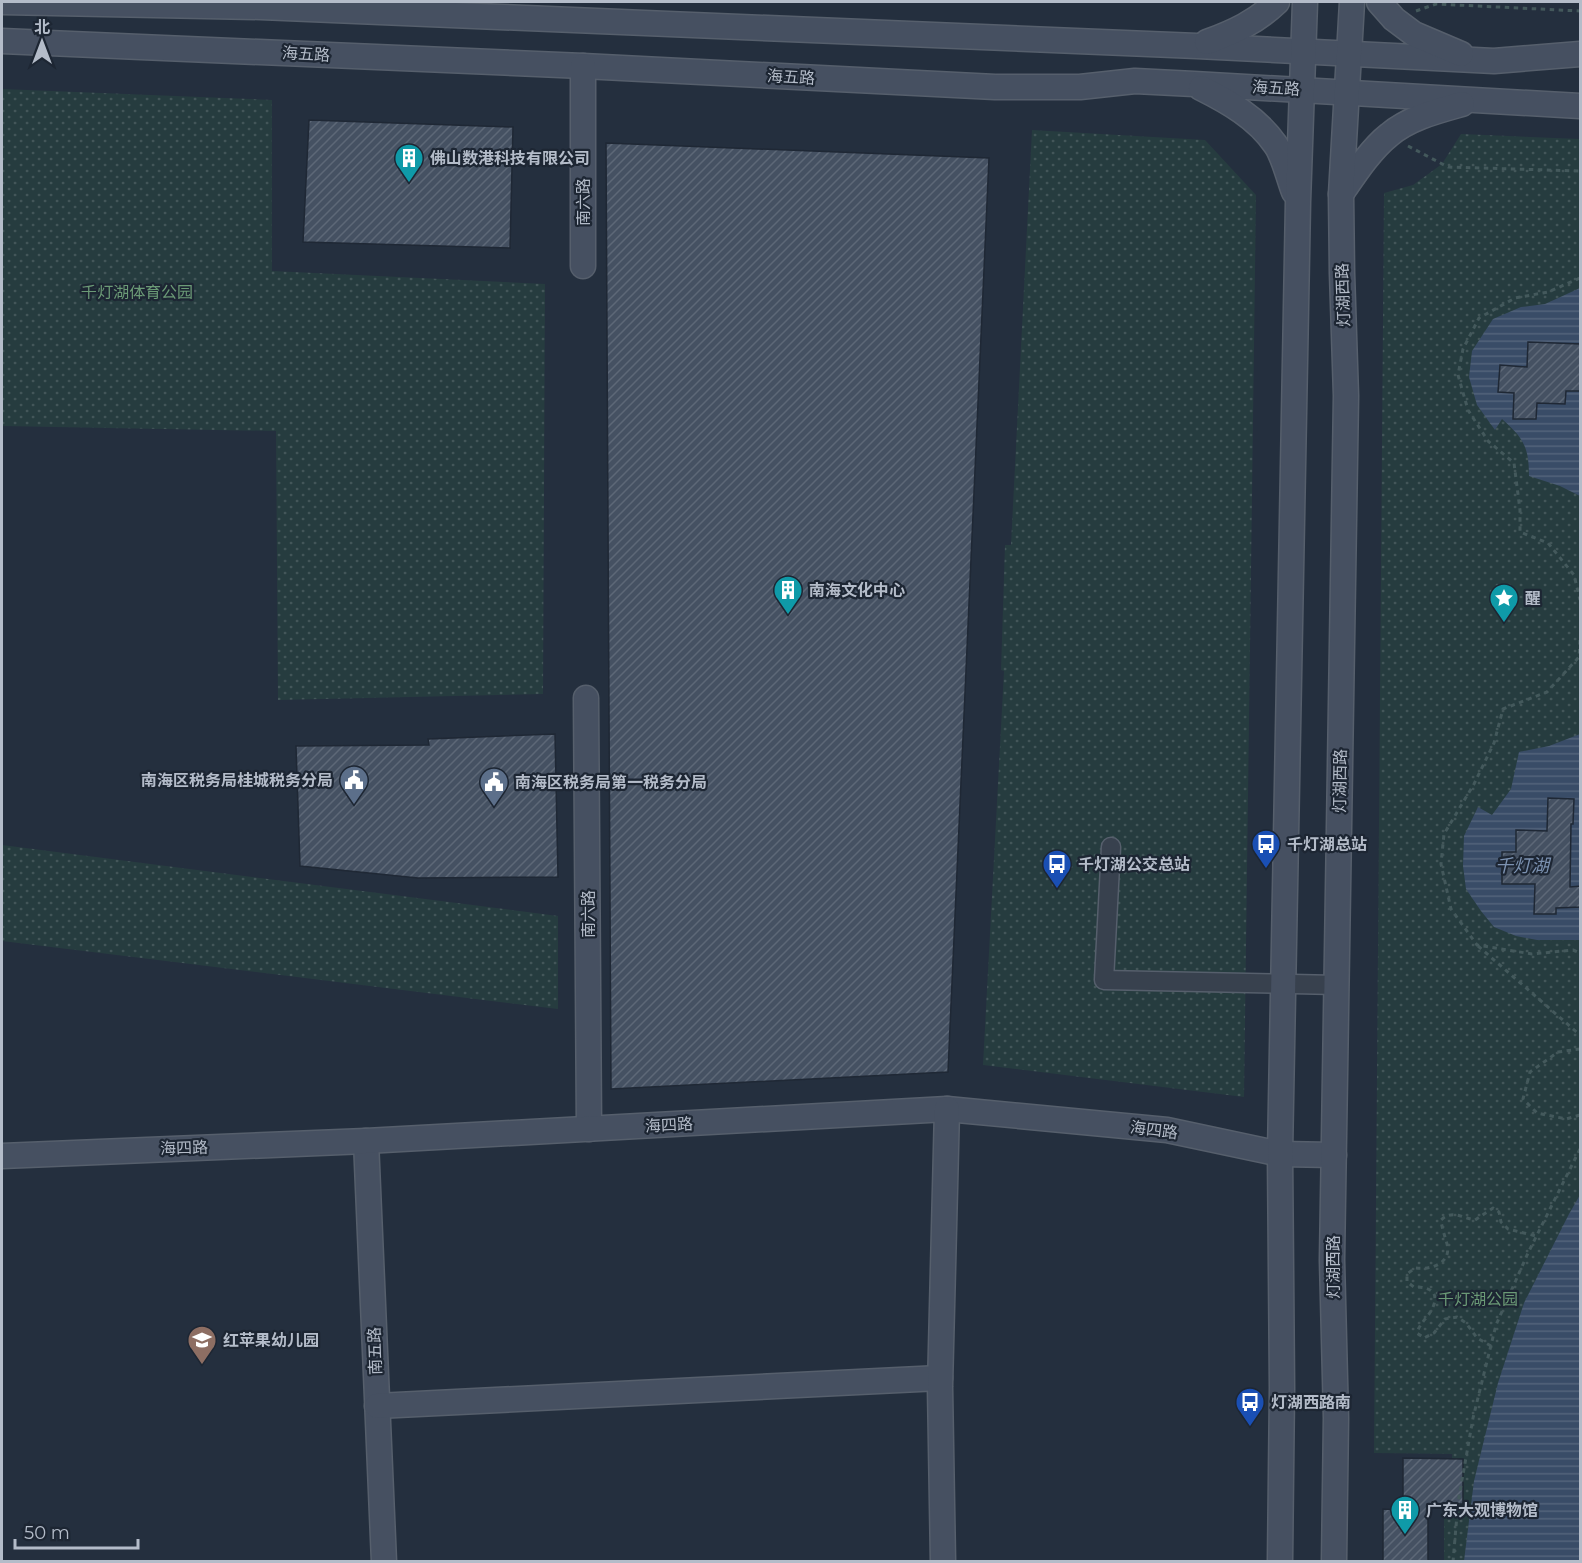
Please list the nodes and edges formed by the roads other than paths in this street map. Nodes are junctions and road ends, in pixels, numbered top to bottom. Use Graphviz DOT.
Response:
graph roads {
  1 [pos="2,2"];
  2 [pos="1277,2"];
  3 [pos="1305,2"];
  4 [pos="1352,2"];
  5 [pos="218,4"];
  6 [pos="1387,10"];
  7 [pos="581,11"];
  8 [pos="2,41"];
  9 [pos="1197,46"];
  10 [pos="1303,51"];
  11 [pos="1348,54"];
  12 [pos="1581,54"];
  13 [pos="1474,60"];
  14 [pos="583,66"];
  15 [pos="1194,84"];
  16 [pos="1303,90"];
  17 [pos="1346,92"];
  18 [pos="1475,99"];
  19 [pos="1581,106"];
  20 [pos="1341,194"];
  21 [pos="1298,202"];
  22 [pos="583,266"];
  23 [pos="586,698"];
  24 [pos="1111,848"];
  25 [pos="1284,985"];
  26 [pos="1337,985"];
  27 [pos="947,1109"];
  28 [pos="589,1130"];
  29 [pos="366,1141"];
  30 [pos="1280,1154"];
  31 [pos="1334,1155"];
  32 [pos="2,1156"];
  33 [pos="940,1378"];
  34 [pos="377,1406"];
  35 [pos="384,1562"];
  36 [pos="943,1562"];
  37 [pos="1280,1562"];
  38 [pos="1334,1562"];
  1 -- 5 [label="main road"];
  2 -- 9 [label="main road"];
  3 -- 10 [label="main road"];
  4 -- 11 [label="main road, 灯湖西路"];
  5 -- 7 [label="main road"];
  6 -- 13 [label="main road"];
  7 -- 9 [label="main road"];
  8 -- 14 [label="main road, 海五路"];
  9 -- 10 [label="main road"];
  10 -- 11 [label="main road"];
  10 -- 16 [label="main road"];
  11 -- 13 [label="main road"];
  11 -- 17 [label="main road, 灯湖西路"];
  12 -- 13 [label="main road"];
  14 -- 15 [label="main road, 海五路"];
  14 -- 22 [label="main road, 南六路"];
  15 -- 16 [label="main road, 海五路"];
  15 -- 21 [label="main road"];
  16 -- 17 [label="main road, 海五路"];
  16 -- 21 [label="main road"];
  17 -- 18 [label="main road, 海五路"];
  17 -- 20 [label="main road, 灯湖西路"];
  18 -- 19 [label="main road, 海五路"];
  18 -- 20 [label="main road"];
  20 -- 26 [label="main road, 灯湖西路"];
  21 -- 25 [label="main road"];
  23 -- 28 [label="main road, 南六路"];
  24 -- 25 [label="street"];
  25 -- 26 [label="street"];
  25 -- 30 [label="main road"];
  26 -- 31 [label="main road, 灯湖西路"];
  27 -- 28 [label="main road, 海四路"];
  27 -- 30 [label="main road, 海四路"];
  27 -- 33 [label="main road"];
  28 -- 29 [label="main road, 海四路"];
  29 -- 32 [label="main road, 海四路"];
  29 -- 34 [label="main road, 南五路"];
  30 -- 31 [label="main road, 海四路"];
  30 -- 37 [label="main road"];
  31 -- 38 [label="main road, 灯湖西路"];
  33 -- 34 [label="main road"];
  33 -- 36 [label="main road"];
  34 -- 35 [label="main road, 南五路"];
}
